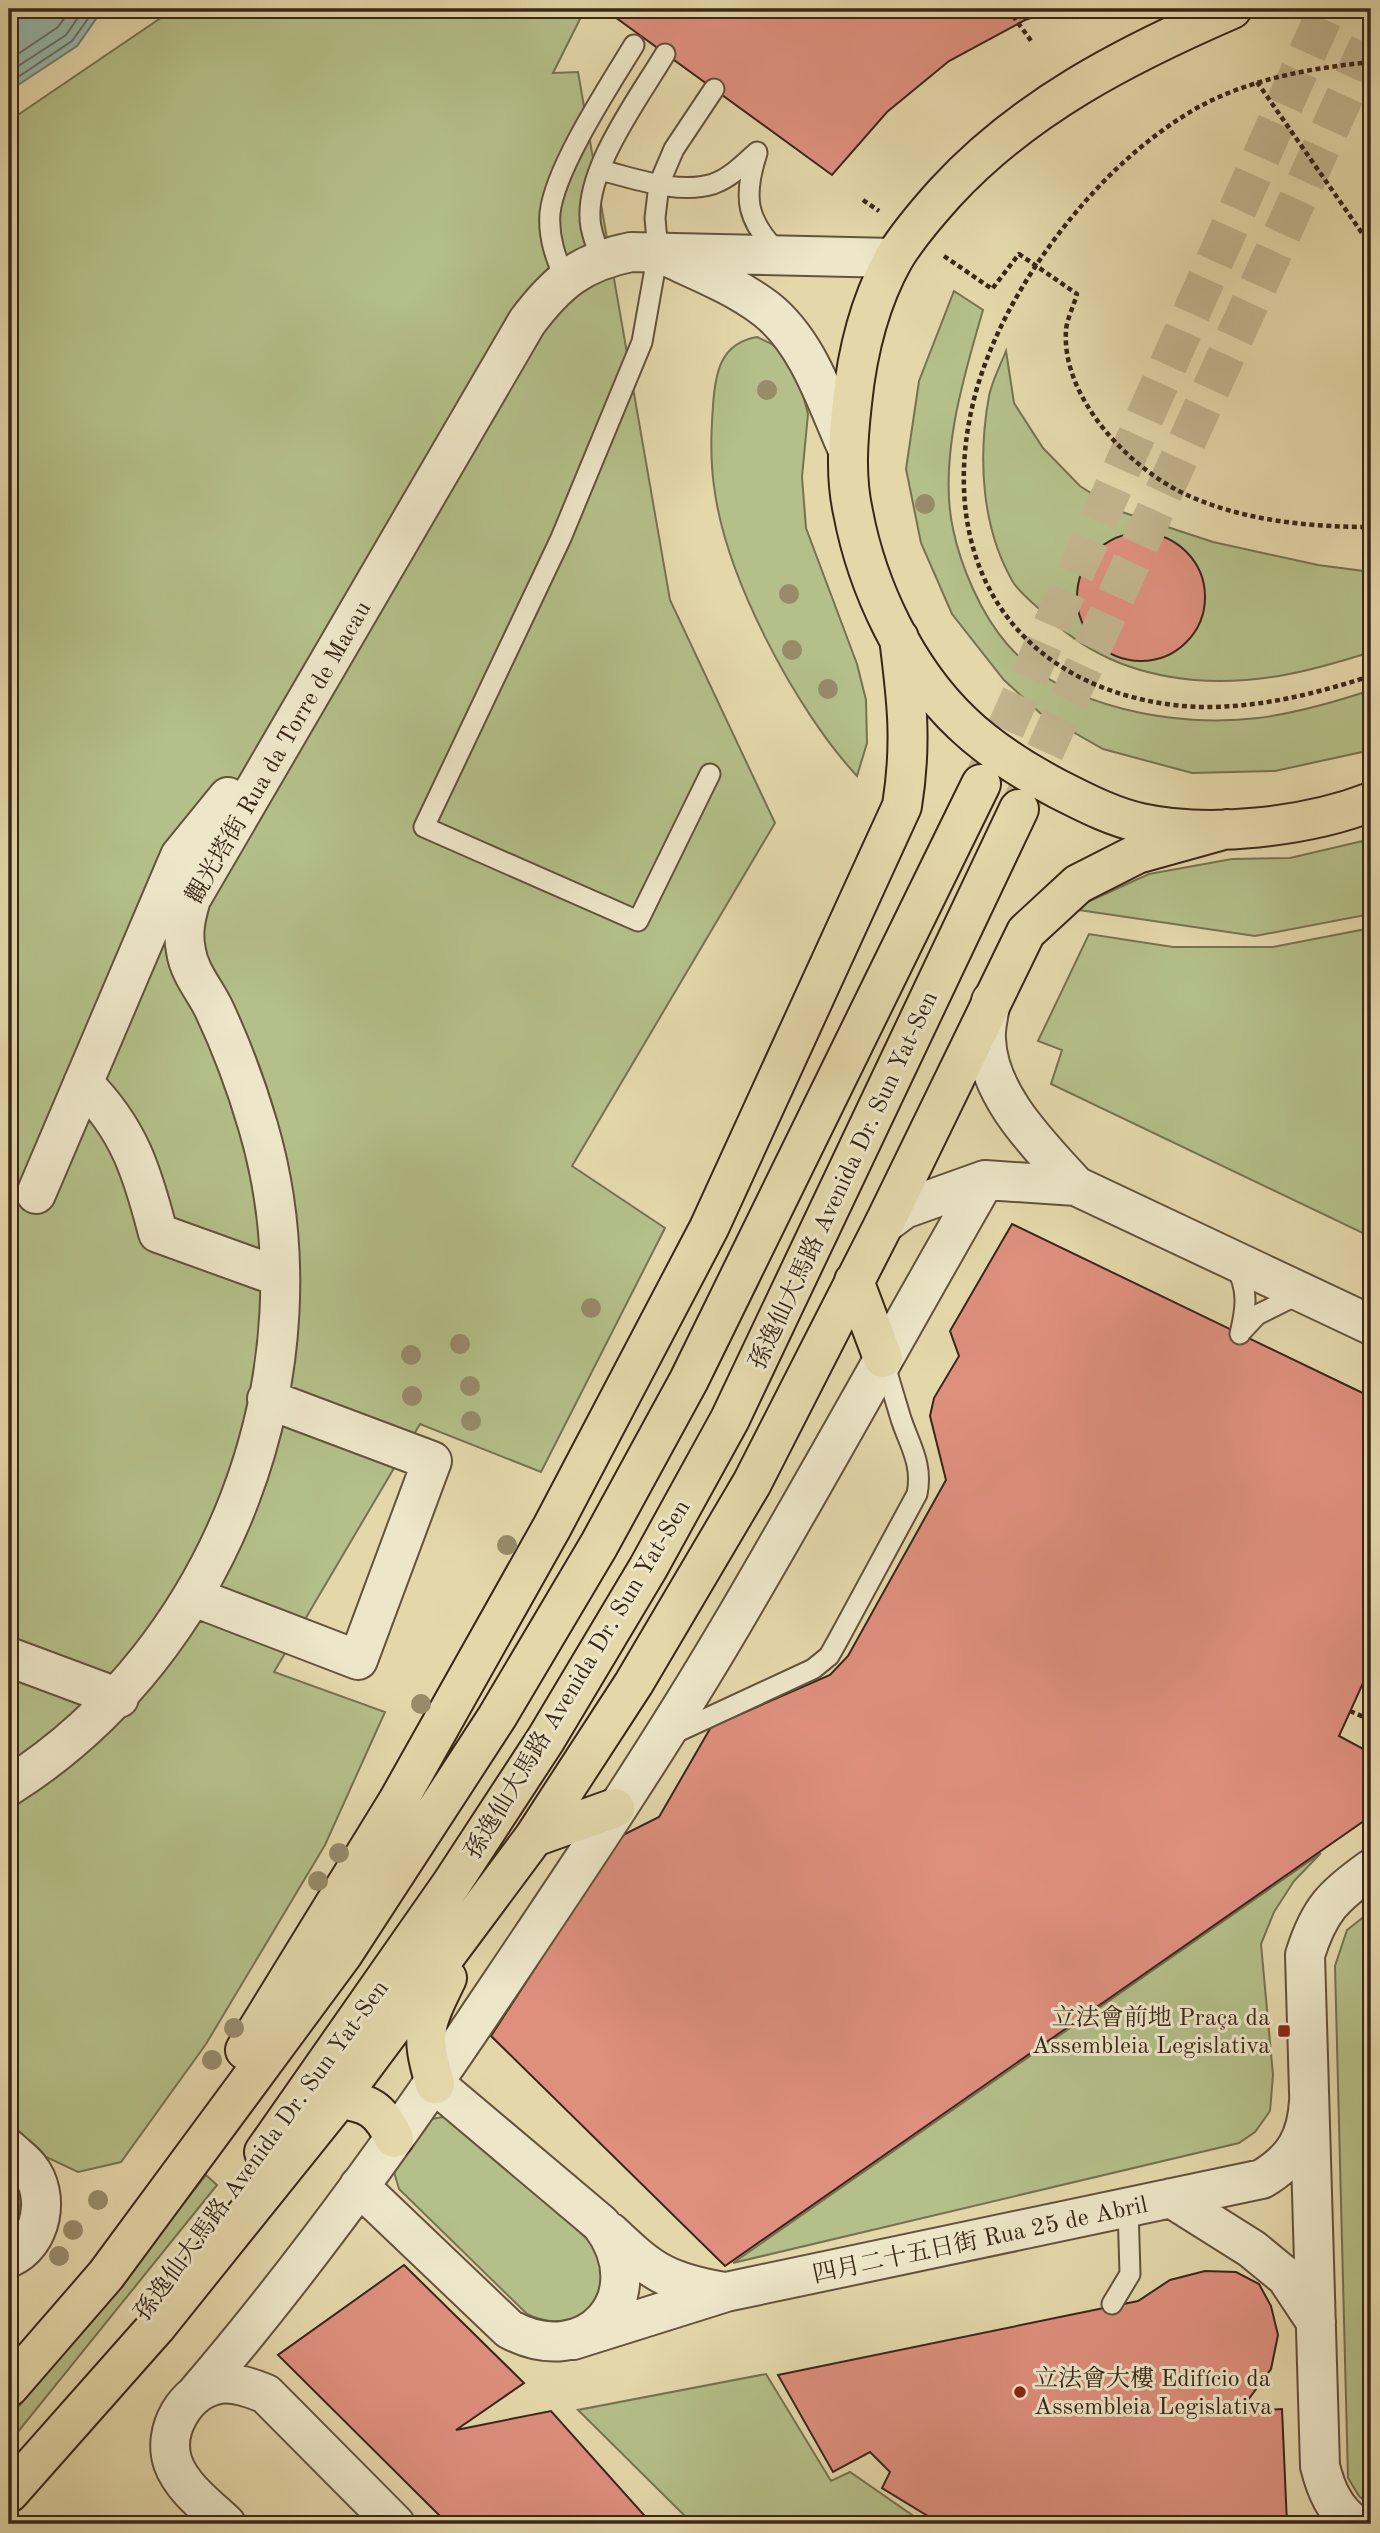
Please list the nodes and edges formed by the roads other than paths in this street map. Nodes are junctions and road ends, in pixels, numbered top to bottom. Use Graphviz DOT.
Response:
graph roads {
  1 [pos="1232,9"];
  2 [pos="634,45"];
  3 [pos="665,54"];
  4 [pos="714,89"];
  5 [pos="600,170"];
  6 [pos="659,184"];
  7 [pos="658,252"];
  8 [pos="780,255"];
  9 [pos="601,258"];
  10 [pos="894,258"];
  11 [pos="565,280"];
  12 [pos="847,448"];
  13 [pos="899,638"];
  14 [pos="306,701"];
  15 [pos="710,774"];
  16 [pos="981,784"];
  17 [pos="1371,802"];
  18 [pos="1019,809"];
  19 [pos="1227,829"];
  20 [pos="991,1001"];
  21 [pos="83,1083"];
  22 [pos="985,1180"];
  23 [pos="1076,1186"];
  24 [pos="36,1194"];
  25 [pos="884,1224"];
  26 [pos="1231,1259"];
  27 [pos="280,1277"];
  28 [pos="855,1281"];
  29 [pos="1302,1293"];
  30 [pos="1371,1325"];
  31 [pos="883,1358"];
  32 [pos="267,1399"];
  33 [pos="194,1597"];
  34 [pos="9,1657"];
  35 [pos="119,1698"];
  36 [pos="649,1755"];
  37 [pos="9,1786"];
  38 [pos="615,1808"];
  39 [pos="534,1837"];
  40 [pos="1371,1869"];
  41 [pos="480,1910"];
  42 [pos="435,2084"];
  43 [pos="339,2099"];
  44 [pos="1310,2101"];
  45 [pos="394,2138"];
  46 [pos="9,2149"];
  47 [pos="1234,2185"];
  48 [pos="359,2186"];
  49 [pos="1171,2198"];
  50 [pos="1128,2207"];
  51 [pos="601,2224"];
  52 [pos="9,2258"];
  53 [pos="1314,2259"];
  54 [pos="106,2275"];
  55 [pos="726,2292"];
  56 [pos="1112,2304"];
  57 [pos="1316,2322"];
  58 [pos="254,2326"];
  59 [pos="573,2340"];
  60 [pos="9,2387"];
  61 [pos="266,2394"];
  62 [pos="195,2395"];
  63 [pos="9,2473"];
  64 [pos="9,2493"];
  65 [pos="226,2524"];
  66 [pos="395,2524"];
  67 [pos="1354,2524"];
  1 -- 10 [label="main road"];
  2 -- 11 [label="lane"];
  3 -- 5 [label="lane"];
  4 -- 6 [label="lane"];
  5 -- 6 [label="lane"];
  5 -- 9 [label="lane"];
  6 -- 7 [label="lane"];
  6 -- 8 [label="lane"];
  7 -- 8 [label="street"];
  7 -- 9 [label="street"];
  7 -- 12 [label="street"];
  7 -- 15 [label="lane"];
  8 -- 10 [label="street"];
  9 -- 11 [label="street, 觀光塔街 Rua da Torre de Macau"];
  10 -- 12 [label="main road"];
  11 -- 14 [label="street, 觀光塔街 Rua da Torre de Macau"];
  12 -- 13 [label="main road"];
  13 -- 19 [label="main road"];
  13 -- 54 [label="main road"];
  14 -- 21 [label="street"];
  14 -- 27 [label="street, 觀光塔街 Rua da Torre de Macau"];
  16 -- 54 [label="main road, 孫逸仙大馬路 Avenida Dr. Sun Yat-Sen"];
  17 -- 19 [label="main road"];
  18 -- 63 [label="main road, 孫逸仙大馬路 Avenida Dr. Sun Yat-Sen"];
  19 -- 20 [label="main road"];
  20 -- 23 [label="street"];
  20 -- 25 [label="main road"];
  21 -- 24 [label="street"];
  21 -- 27 [label="street"];
  22 -- 23 [label="street"];
  22 -- 25 [label="street"];
  22 -- 31 [label="street"];
  23 -- 26 [label="street"];
  25 -- 28 [label="main road"];
  26 -- 29 [label="street"];
  26 -- 29 [label="lane"];
  27 -- 32 [label="street, 觀光塔街 Rua da Torre de Macau"];
  28 -- 31 [label="main road"];
  28 -- 39 [label="main road"];
  29 -- 30 [label="street"];
  31 -- 36 [label="street"];
  31 -- 36 [label="lane"];
  32 -- 33 [label="street, 觀光塔街 Rua da Torre de Macau"];
  32 -- 33 [label="street"];
  33 -- 35 [label="street, 觀光塔街 Rua da Torre de Macau"];
  34 -- 35 [label="street"];
  35 -- 37 [label="street, 觀光塔街 Rua da Torre de Macau"];
  36 -- 38 [label="street"];
  38 -- 39 [label="main road"];
  38 -- 42 [label="street"];
  39 -- 41 [label="main road"];
  40 -- 44 [label="street"];
  41 -- 42 [label="main road"];
  41 -- 43 [label="main road"];
  42 -- 45 [label="street"];
  42 -- 51 [label="street, 四月二十五日街 Rua 25 de Abril"];
  43 -- 45 [label="main road"];
  43 -- 64 [label="main road"];
  44 -- 47 [label="street, 四月二十五日街 Rua 25 de Abril"];
  44 -- 53 [label="street"];
  45 -- 48 [label="street"];
  46 -- 52 [label="street"];
  47 -- 49 [label="street, 四月二十五日街 Rua 25 de Abril"];
  47 -- 53 [label="street, 四月二十五日街 Rua 25 de Abril"];
  48 -- 58 [label="street"];
  48 -- 59 [label="street, 四月二十五日街 Rua 25 de Abril"];
  49 -- 50 [label="street, 四月二十五日街 Rua 25 de Abril"];
  49 -- 57 [label="street"];
  50 -- 55 [label="street, 四月二十五日街 Rua 25 de Abril"];
  50 -- 56 [label="lane"];
  51 -- 55 [label="street, 四月二十五日街 Rua 25 de Abril"];
  51 -- 59 [label="street"];
  53 -- 57 [label="street"];
  54 -- 60 [label="main road, 孫逸仙大馬路 Avenida Dr. Sun Yat-Sen"];
  55 -- 59 [label="street, 四月二十五日街 Rua 25 de Abril"];
  57 -- 67 [label="street"];
  58 -- 61 [label="street"];
  58 -- 62 [label="street"];
  61 -- 62 [label="street"];
  61 -- 66 [label="street"];
  62 -- 65 [label="street"];
}
